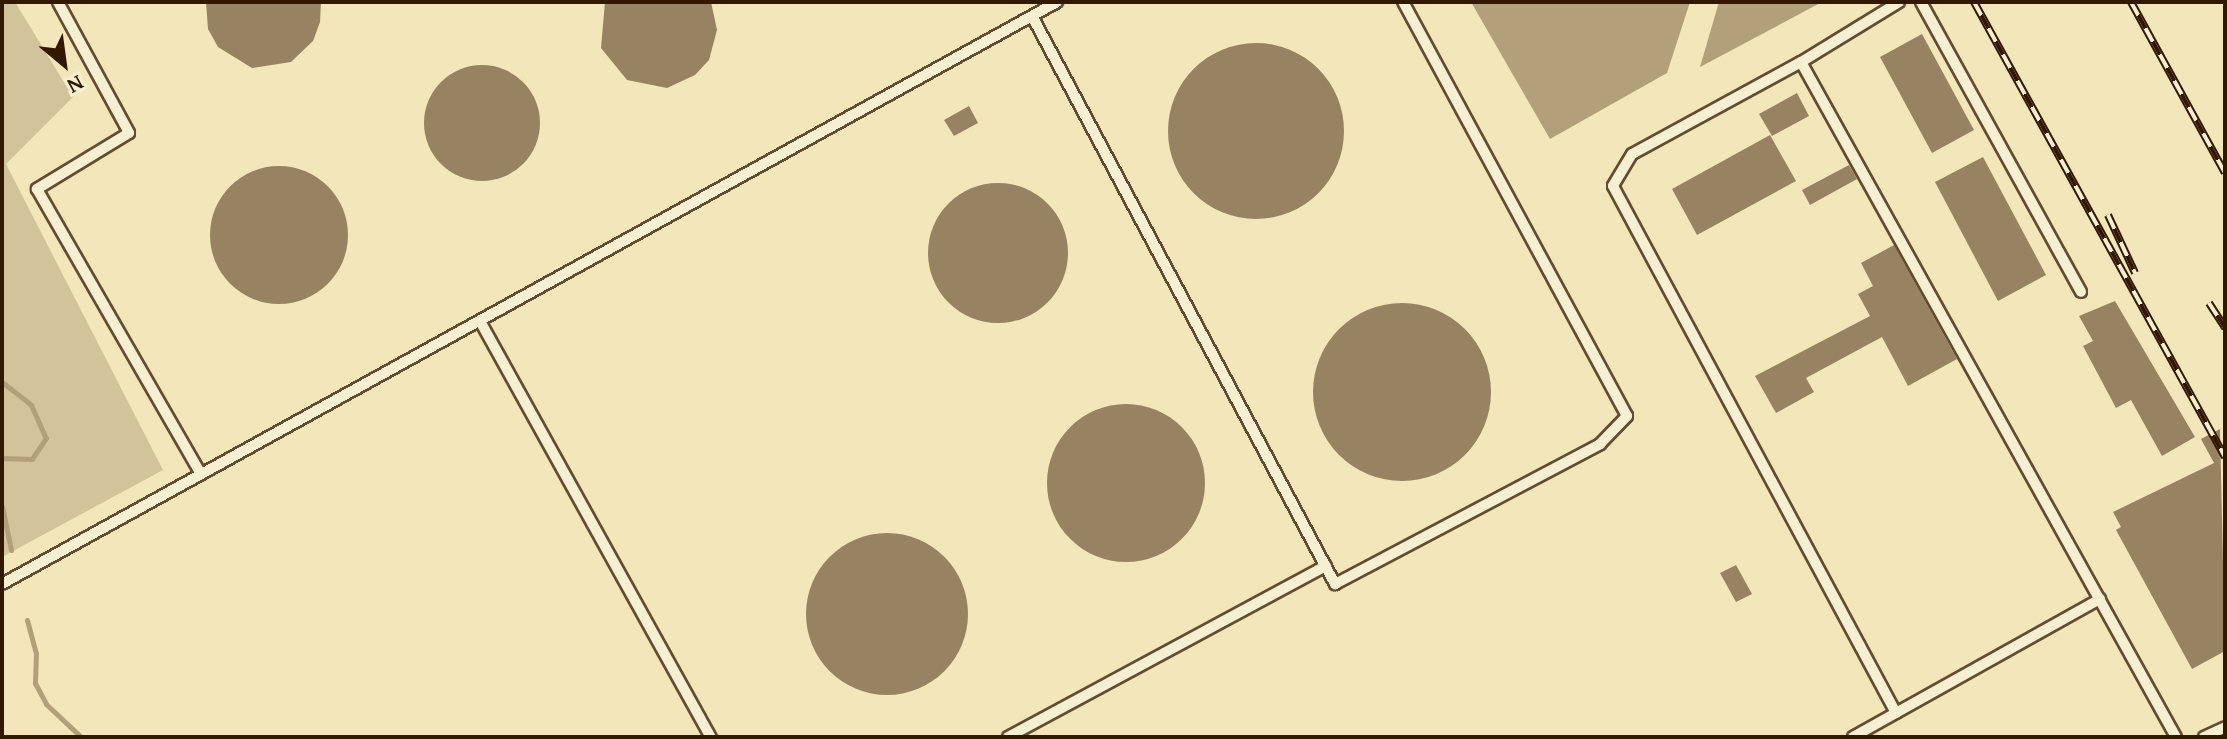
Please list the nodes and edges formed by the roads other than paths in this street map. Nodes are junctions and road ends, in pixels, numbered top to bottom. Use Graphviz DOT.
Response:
graph roads {
  1 [pos="58,2"];
  2 [pos="1057,2"];
  3 [pos="1403,2"];
  4 [pos="1899,2"];
  5 [pos="1921,2"];
  6 [pos="1032,16"];
  7 [pos="1801,62"];
  8 [pos="2081,292"];
  9 [pos="480,321"];
  10 [pos="201,474"];
  11 [pos="1326,566"];
  12 [pos="2,584"];
  13 [pos="2100,599"];
  14 [pos="1896,713"];
  15 [pos="2225,727"];
  16 [pos="711,737"];
  17 [pos="1008,737"];
  18 [pos="1853,737"];
  19 [pos="2176,737"];
  20 [pos="2204,737"];
  1 -- 10 [label="lane"];
  2 -- 6 [label="lane"];
  3 -- 11 [label="lane"];
  4 -- 7 [label="lane"];
  5 -- 8 [label="lane"];
  6 -- 9 [label="lane"];
  6 -- 11 [label="lane"];
  7 -- 13 [label="lane"];
  7 -- 14 [label="lane"];
  9 -- 10 [label="lane"];
  9 -- 16 [label="lane"];
  10 -- 12 [label="lane"];
  11 -- 17 [label="lane"];
  13 -- 14 [label="lane"];
  13 -- 19 [label="lane"];
  14 -- 18 [label="lane"];
  15 -- 20 [label="lane"];
}
